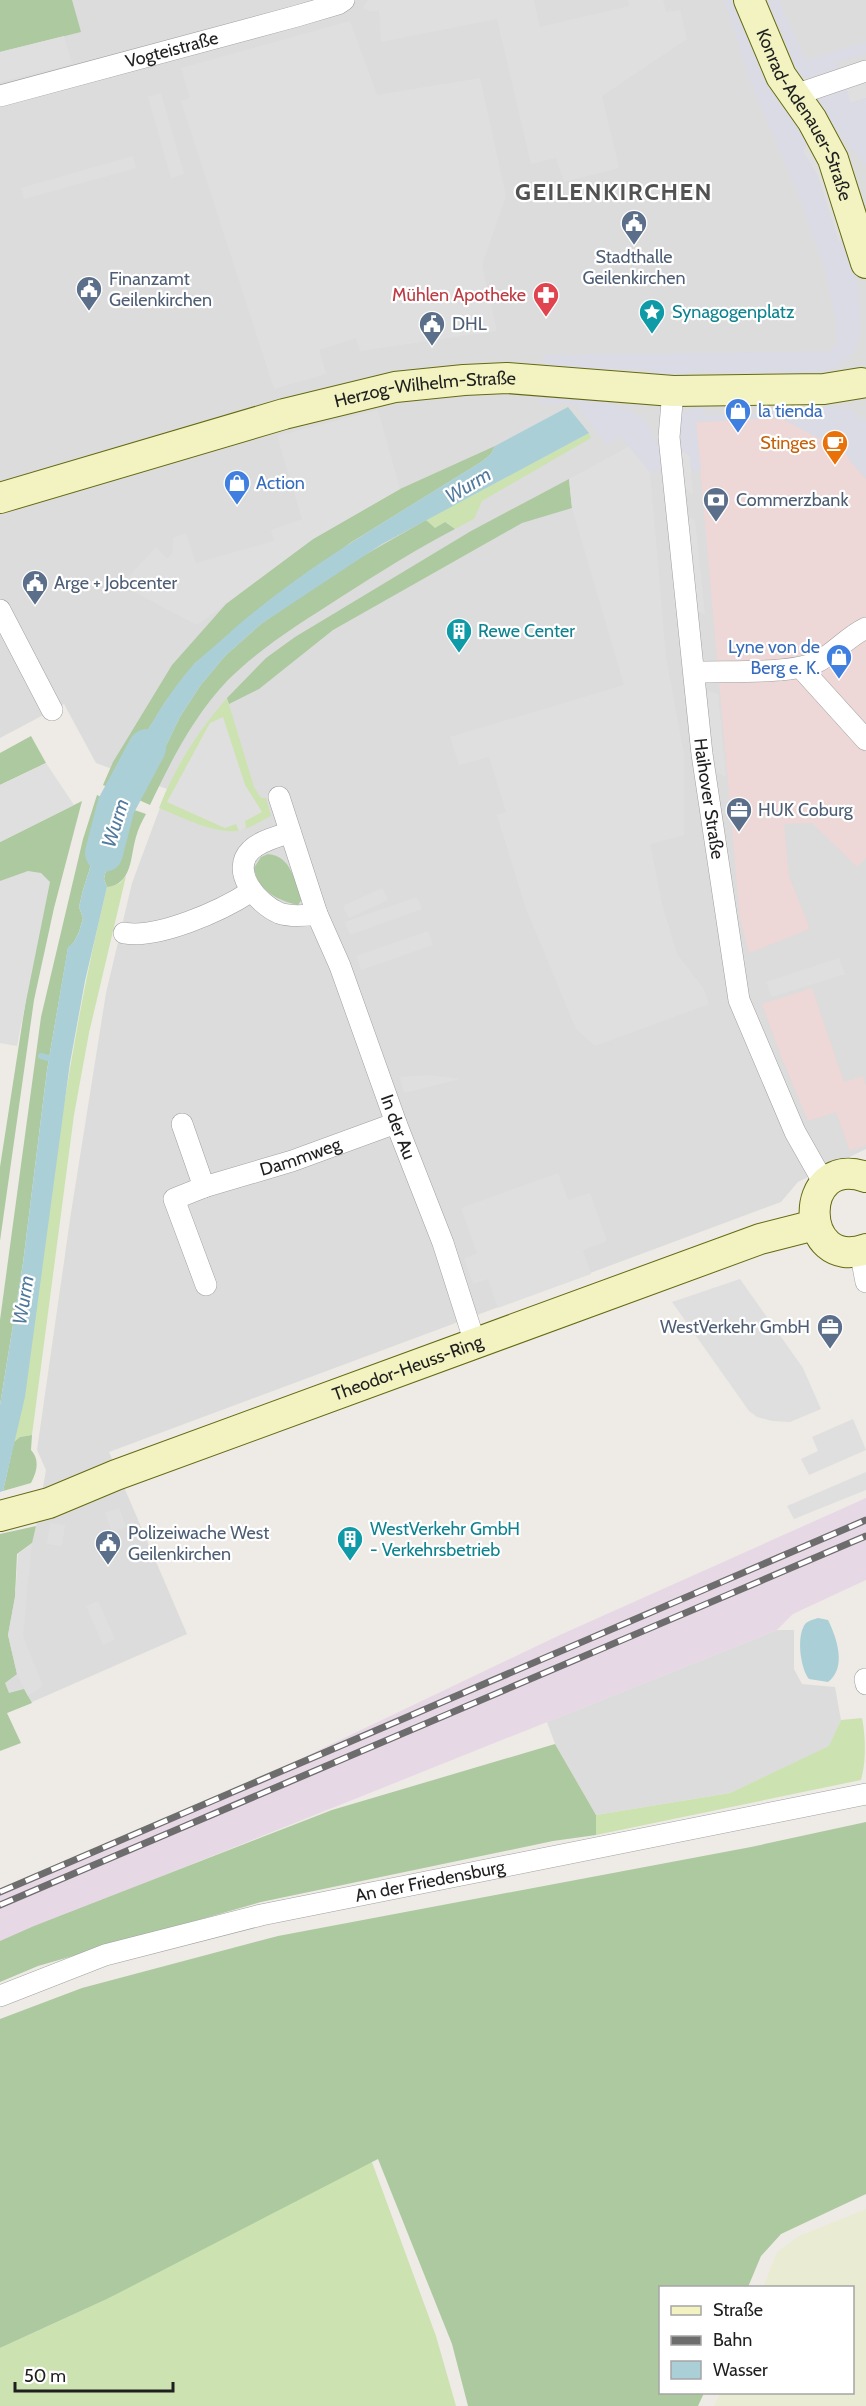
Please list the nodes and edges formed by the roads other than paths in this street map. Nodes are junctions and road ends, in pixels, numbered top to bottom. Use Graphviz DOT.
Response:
graph roads {
  1 [pos="344,0"];
  2 [pos="749,0"];
  3 [pos="866,71"];
  4 [pos="795,95"];
  5 [pos="0,96"];
  6 [pos="866,263"];
  7 [pos="864,381"];
  8 [pos="673,391"];
  9 [pos="0,498"];
  10 [pos="0,610"];
  11 [pos="866,628"];
  12 [pos="801,668"];
  13 [pos="702,672"];
  14 [pos="52,710"];
  15 [pos="866,740"];
  16 [pos="279,796"];
  17 [pos="290,832"];
  18 [pos="250,892"];
  19 [pos="317,914"];
  20 [pos="124,933"];
  21 [pos="182,1124"];
  22 [pos="396,1124"];
  23 [pos="866,1177"];
  24 [pos="825,1185"];
  25 [pos="204,1187"];
  26 [pos="815,1225"];
  27 [pos="863,1250"];
  28 [pos="866,1282"];
  29 [pos="206,1285"];
  30 [pos="475,1343"];
  31 [pos="14,1512"];
  32 [pos="866,1794"];
  33 [pos="0,1996"];
  1 -- 5 [label="street, Vogteistraße"];
  2 -- 4 [label="street, Konrad-Adenauer-Straße"];
  3 -- 4 [label="street"];
  4 -- 6 [label="street, Konrad-Adenauer-Straße"];
  7 -- 8 [label="street, Herzog-Wilhelm-Straße"];
  8 -- 9 [label="street, Herzog-Wilhelm-Straße"];
  8 -- 24 [label="street, Haihover Straße"];
  10 -- 14 [label="street"];
  11 -- 12 [label="street"];
  12 -- 13 [label="street"];
  12 -- 15 [label="street"];
  16 -- 17 [label="street, In der Au"];
  17 -- 18 [label="street"];
  17 -- 19 [label="street, In der Au"];
  18 -- 19 [label="street"];
  18 -- 20 [label="street"];
  19 -- 22 [label="street, In der Au"];
  21 -- 25 [label="street"];
  22 -- 25 [label="street, Dammweg"];
  22 -- 30 [label="street, In der Au"];
  23 -- 24 [label="street"];
  24 -- 26 [label="street"];
  25 -- 29 [label="street, Dammweg"];
  26 -- 27 [label="street"];
  26 -- 30 [label="street, Theodor-Heuss-Ring"];
  27 -- 28 [label="street"];
  30 -- 31 [label="street, Theodor-Heuss-Ring"];
  32 -- 33 [label="street, An der Friedensburg"];
}
